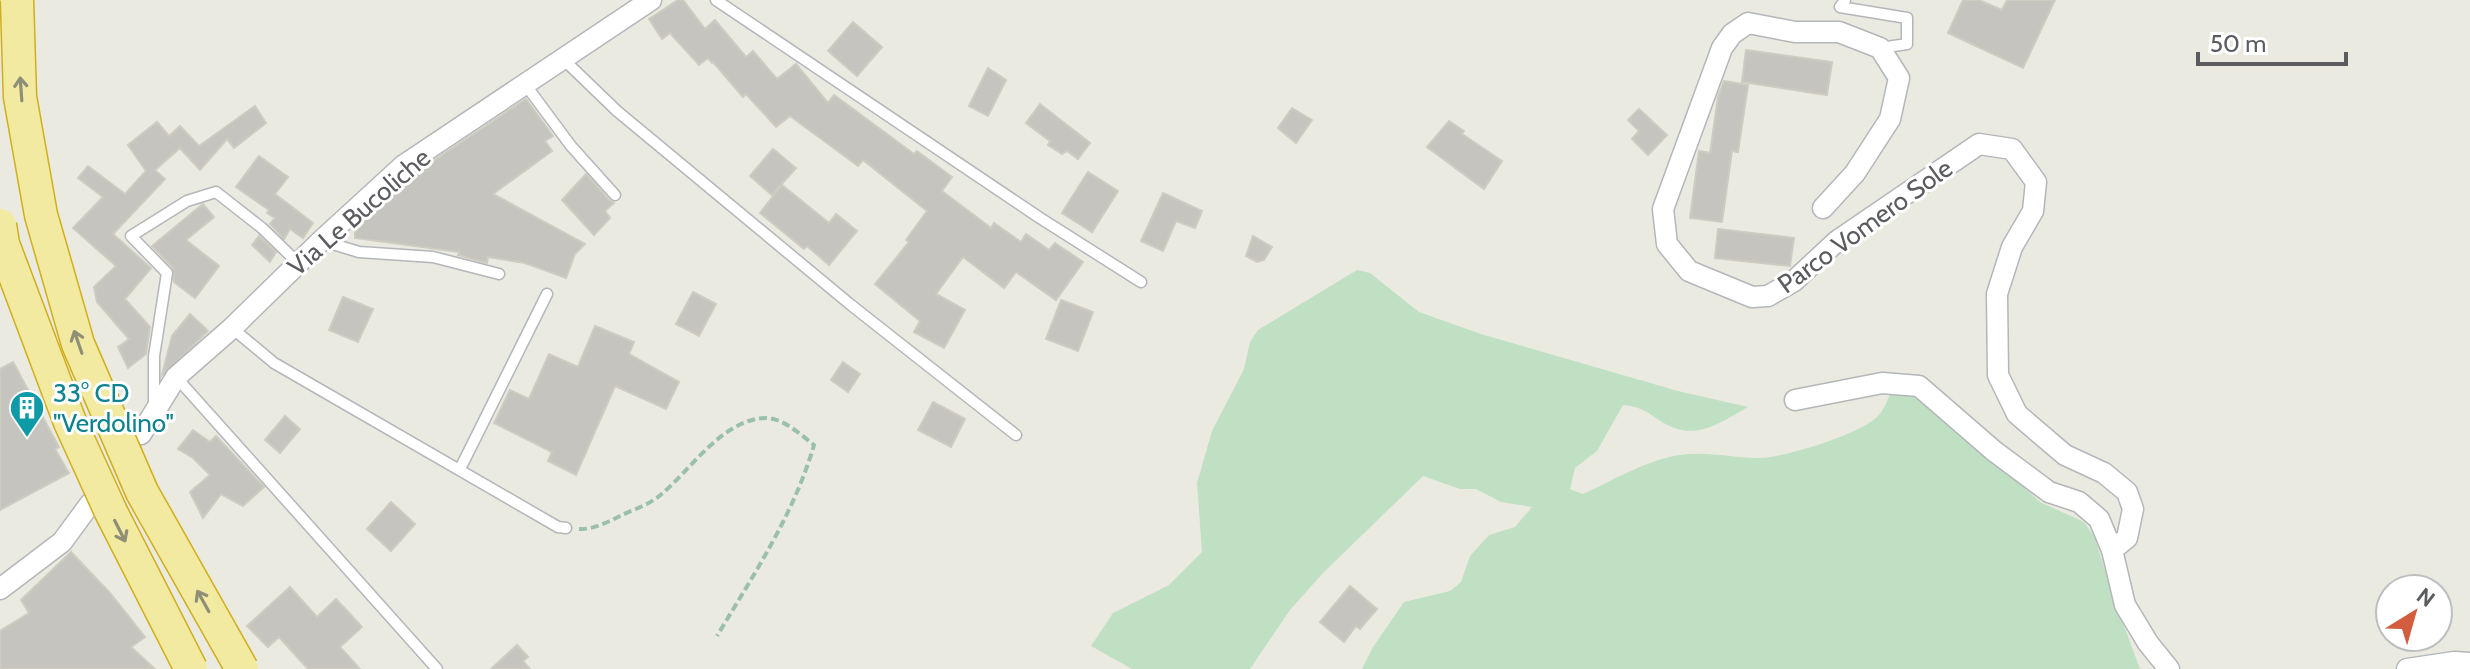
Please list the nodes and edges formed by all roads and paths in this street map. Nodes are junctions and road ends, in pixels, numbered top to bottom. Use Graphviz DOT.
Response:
graph roads {
  1 [pos="17,0"];
  2 [pos="651,0"];
  3 [pos="716,0"];
  4 [pos="1845,0"];
  5 [pos="1880,48"];
  6 [pos="563,59"];
  7 [pos="525,84"];
  8 [pos="615,195"];
  9 [pos="1823,208"];
  10 [pos="0,225"];
  11 [pos="321,241"];
  12 [pos="298,263"];
  13 [pos="499,274"];
  14 [pos="1141,282"];
  15 [pos="547,294"];
  16 [pos="232,328"];
  17 [pos="176,377"];
  18 [pos="1795,400"];
  19 [pos="154,412"];
  20 [pos="141,434"];
  21 [pos="1016,435"];
  22 [pos="460,469"];
  23 [pos="90,504"];
  24 [pos="566,528"];
  25 [pos="2112,550"];
  26 [pos="0,589"];
  27 [pos="717,636"];
  28 [pos="2470,663"];
  29 [pos="191,669"];
  30 [pos="242,669"];
  31 [pos="437,669"];
  32 [pos="2169,669"];
  33 [pos="2407,669"];
  30 -- 1 [label="highway, one-way, bridge"];
  2 -- 6 [label="street, Via Le Bucoliche"];
  3 -- 14 [label="lane"];
  4 -- 5 [label="lane"];
  5 -- 9 [label="street, Parco Vomero Sole"];
  5 -- 25 [label="street, Parco Vomero Sole"];
  6 -- 7 [label="street, Via Le Bucoliche"];
  6 -- 21 [label="lane"];
  7 -- 8 [label="lane"];
  7 -- 11 [label="street, Via Le Bucoliche"];
  10 -- 29 [label="highway, one-way, bridge"];
  11 -- 12 [label="street, Via Le Bucoliche"];
  11 -- 13 [label="lane"];
  12 -- 16 [label="street, Via Le Bucoliche"];
  12 -- 19 [label="lane"];
  15 -- 22 [label="lane"];
  16 -- 17 [label="street, Via Le Bucoliche"];
  16 -- 22 [label="lane"];
  17 -- 19 [label="street, Via Le Bucoliche"];
  17 -- 31 [label="lane"];
  18 -- 25 [label="street"];
  19 -- 20 [label="street, Via Le Bucoliche"];
  22 -- 24 [label="lane"];
  23 -- 26 [label="street"];
  24 -- 27 [label="path"];
  25 -- 32 [label="street"];
  28 -- 33 [label="street"];
}
